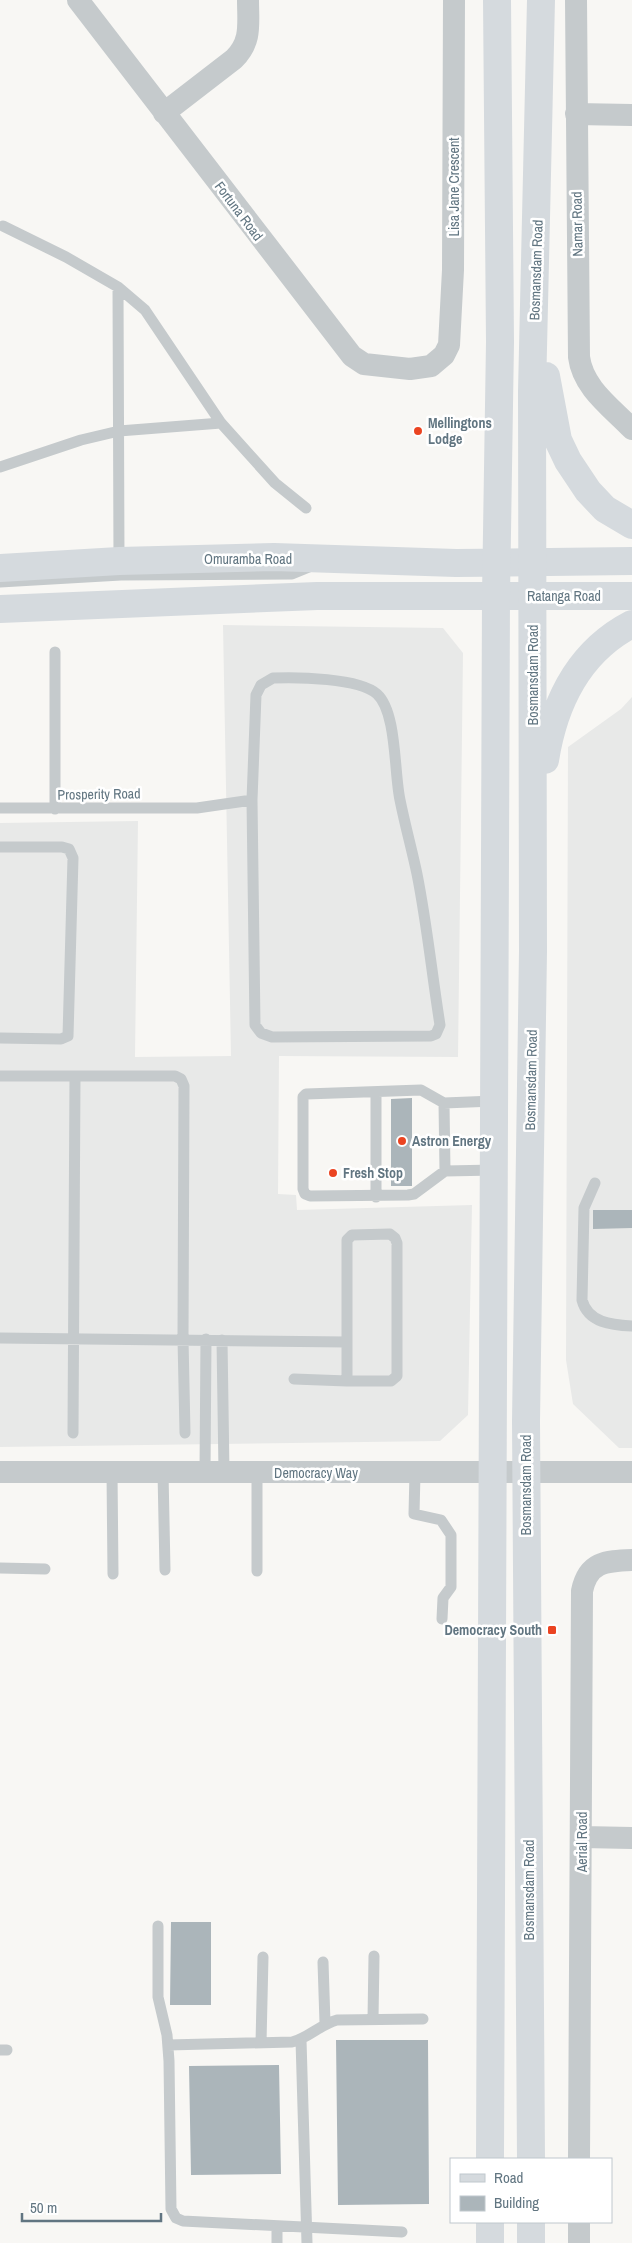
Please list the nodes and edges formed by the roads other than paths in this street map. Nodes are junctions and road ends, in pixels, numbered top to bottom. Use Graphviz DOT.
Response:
graph roads {
  1 [pos="78,0"];
  2 [pos="248,0"];
  3 [pos="454,0"];
  4 [pos="497,0"];
  5 [pos="541,0"];
  6 [pos="576,0"];
  7 [pos="164,113"];
  8 [pos="576,114"];
  9 [pos="632,115"];
  10 [pos="3,226"];
  11 [pos="118,287"];
  12 [pos="536,298"];
  13 [pos="430,366"];
  14 [pos="221,423"];
  15 [pos="632,429"];
  16 [pos="120,431"];
  17 [pos="0,467"];
  18 [pos="306,508"];
  19 [pos="632,525"];
  20 [pos="326,560"];
  21 [pos="119,561"];
  22 [pos="496,562"];
  23 [pos="533,562"];
  24 [pos="632,562"];
  25 [pos="0,568"];
  26 [pos="0,582"];
  27 [pos="197,589"];
  28 [pos="317,596"];
  29 [pos="496,596"];
  30 [pos="533,596"];
  31 [pos="632,596"];
  32 [pos="0,609"];
  33 [pos="632,624"];
  34 [pos="55,652"];
  35 [pos="252,800"];
  36 [pos="0,808"];
  37 [pos="55,809"];
  38 [pos="532,838"];
  39 [pos="0,847"];
  40 [pos="0,1038"];
  41 [pos="0,1076"];
  42 [pos="75,1076"];
  43 [pos="376,1092"];
  44 [pos="494,1101"];
  45 [pos="444,1103"];
  46 [pos="495,1170"];
  47 [pos="445,1171"];
  48 [pos="595,1183"];
  49 [pos="376,1197"];
  50 [pos="632,1326"];
  51 [pos="0,1338"];
  52 [pos="74,1338"];
  53 [pos="183,1339"];
  54 [pos="206,1340"];
  55 [pos="222,1340"];
  56 [pos="346,1342"];
  57 [pos="294,1379"];
  58 [pos="346,1381"];
  59 [pos="73,1433"];
  60 [pos="185,1434"];
  61 [pos="0,1472"];
  62 [pos="112,1472"];
  63 [pos="163,1472"];
  64 [pos="214,1472"];
  65 [pos="257,1472"];
  66 [pos="632,1472"];
  67 [pos="415,1473"];
  68 [pos="492,1473"];
  69 [pos="526,1473"];
  70 [pos="632,1560"];
  71 [pos="0,1568"];
  72 [pos="45,1568"];
  73 [pos="165,1570"];
  74 [pos="257,1570"];
  75 [pos="113,1574"];
  76 [pos="442,1619"];
  77 [pos="582,1837"];
  78 [pos="632,1838"];
  79 [pos="158,1926"];
  80 [pos="374,1956"];
  81 [pos="262,1957"];
  82 [pos="324,1962"];
  83 [pos="373,2019"];
  84 [pos="423,2019"];
  85 [pos="325,2023"];
  86 [pos="301,2040"];
  87 [pos="261,2043"];
  88 [pos="168,2045"];
  89 [pos="490,2158"];
  90 [pos="531,2158"];
  91 [pos="579,2158"];
  92 [pos="490,2223"];
  93 [pos="531,2223"];
  94 [pos="579,2223"];
  95 [pos="277,2227"];
  96 [pos="307,2227"];
  97 [pos="402,2232"];
  98 [pos="277,2243"];
  99 [pos="307,2243"];
  100 [pos="490,2243"];
  101 [pos="530,2243"];
  102 [pos="578,2243"];
  1 -- 7 [label="street, Fortuna Road"];
  2 -- 7 [label="street"];
  3 -- 13 [label="street, Lisa Jane Crescent"];
  4 -- 22 [label="main road"];
  5 -- 12 [label="main road, Bosmansdam Road"];
  6 -- 8 [label="street, Namar Road"];
  7 -- 13 [label="street, Fortuna Road"];
  8 -- 9 [label="street"];
  8 -- 15 [label="street, Namar Road"];
  10 -- 11 [label="lane"];
  11 -- 14 [label="lane"];
  11 -- 16 [label="lane"];
  12 -- 19 [label="main road"];
  12 -- 23 [label="main road, Bosmansdam Road"];
  14 -- 16 [label="lane"];
  14 -- 18 [label="lane"];
  16 -- 17 [label="lane"];
  16 -- 21 [label="lane"];
  20 -- 21 [label="main road, Omuramba Road"];
  20 -- 22 [label="main road, Omuramba Road"];
  20 -- 26 [label="lane"];
  21 -- 25 [label="main road, Omuramba Road"];
  22 -- 23 [label="main road"];
  22 -- 29 [label="main road"];
  23 -- 24 [label="main road"];
  23 -- 30 [label="main road, Bosmansdam Road"];
  27 -- 28 [label="lane"];
  28 -- 29 [label="main road"];
  28 -- 32 [label="main road"];
  29 -- 30 [label="main road, Ratanga Road"];
  29 -- 44 [label="main road"];
  30 -- 31 [label="main road, Ratanga Road"];
  30 -- 38 [label="main road, Bosmansdam Road"];
  33 -- 38 [label="main road"];
  34 -- 37 [label="lane"];
  35 -- 35 [label="lane"];
  35 -- 37 [label="lane, Prosperity Road"];
  36 -- 37 [label="lane, Prosperity Road"];
  38 -- 69 [label="main road, Bosmansdam Road"];
  39 -- 40 [label="lane"];
  41 -- 42 [label="lane"];
  42 -- 52 [label="lane"];
  42 -- 53 [label="lane"];
  43 -- 45 [label="lane"];
  43 -- 49 [label="lane"];
  43 -- 49 [label="lane"];
  44 -- 45 [label="lane"];
  44 -- 46 [label="main road"];
  45 -- 47 [label="lane"];
  46 -- 47 [label="lane"];
  46 -- 68 [label="main road"];
  47 -- 49 [label="lane"];
  48 -- 50 [label="lane"];
  51 -- 52 [label="lane"];
  52 -- 53 [label="lane"];
  52 -- 59 [label="lane"];
  53 -- 54 [label="lane"];
  53 -- 60 [label="lane"];
  54 -- 55 [label="lane"];
  54 -- 64 [label="lane"];
  55 -- 56 [label="lane"];
  55 -- 64 [label="lane"];
  56 -- 58 [label="lane"];
  56 -- 58 [label="lane"];
  57 -- 58 [label="lane"];
  61 -- 62 [label="street, Democracy Way"];
  62 -- 63 [label="street, Democracy Way"];
  62 -- 75 [label="lane"];
  63 -- 64 [label="street, Democracy Way"];
  63 -- 73 [label="lane"];
  64 -- 65 [label="street, Democracy Way"];
  65 -- 67 [label="street, Democracy Way"];
  65 -- 74 [label="lane"];
  66 -- 69 [label="street, Democracy Way"];
  67 -- 68 [label="street, Democracy Way"];
  67 -- 76 [label="lane"];
  68 -- 69 [label="street, Democracy Way"];
  68 -- 89 [label="main road"];
  69 -- 90 [label="main road, Bosmansdam Road"];
  70 -- 77 [label="street, Aerial Road"];
  71 -- 72 [label="lane"];
  77 -- 78 [label="street"];
  77 -- 91 [label="street, Aerial Road"];
  79 -- 88 [label="lane"];
  80 -- 83 [label="lane"];
  81 -- 87 [label="lane"];
  82 -- 85 [label="lane"];
  83 -- 84 [label="lane"];
  83 -- 85 [label="lane"];
  85 -- 86 [label="lane"];
  86 -- 87 [label="lane"];
  86 -- 96 [label="lane"];
  87 -- 88 [label="lane"];
  88 -- 95 [label="lane"];
  92 -- 100 [label="main road"];
  93 -- 101 [label="main road"];
  94 -- 102 [label="street"];
  95 -- 96 [label="lane"];
  95 -- 98 [label="lane"];
  96 -- 97 [label="lane"];
  96 -- 99 [label="lane"];
}
